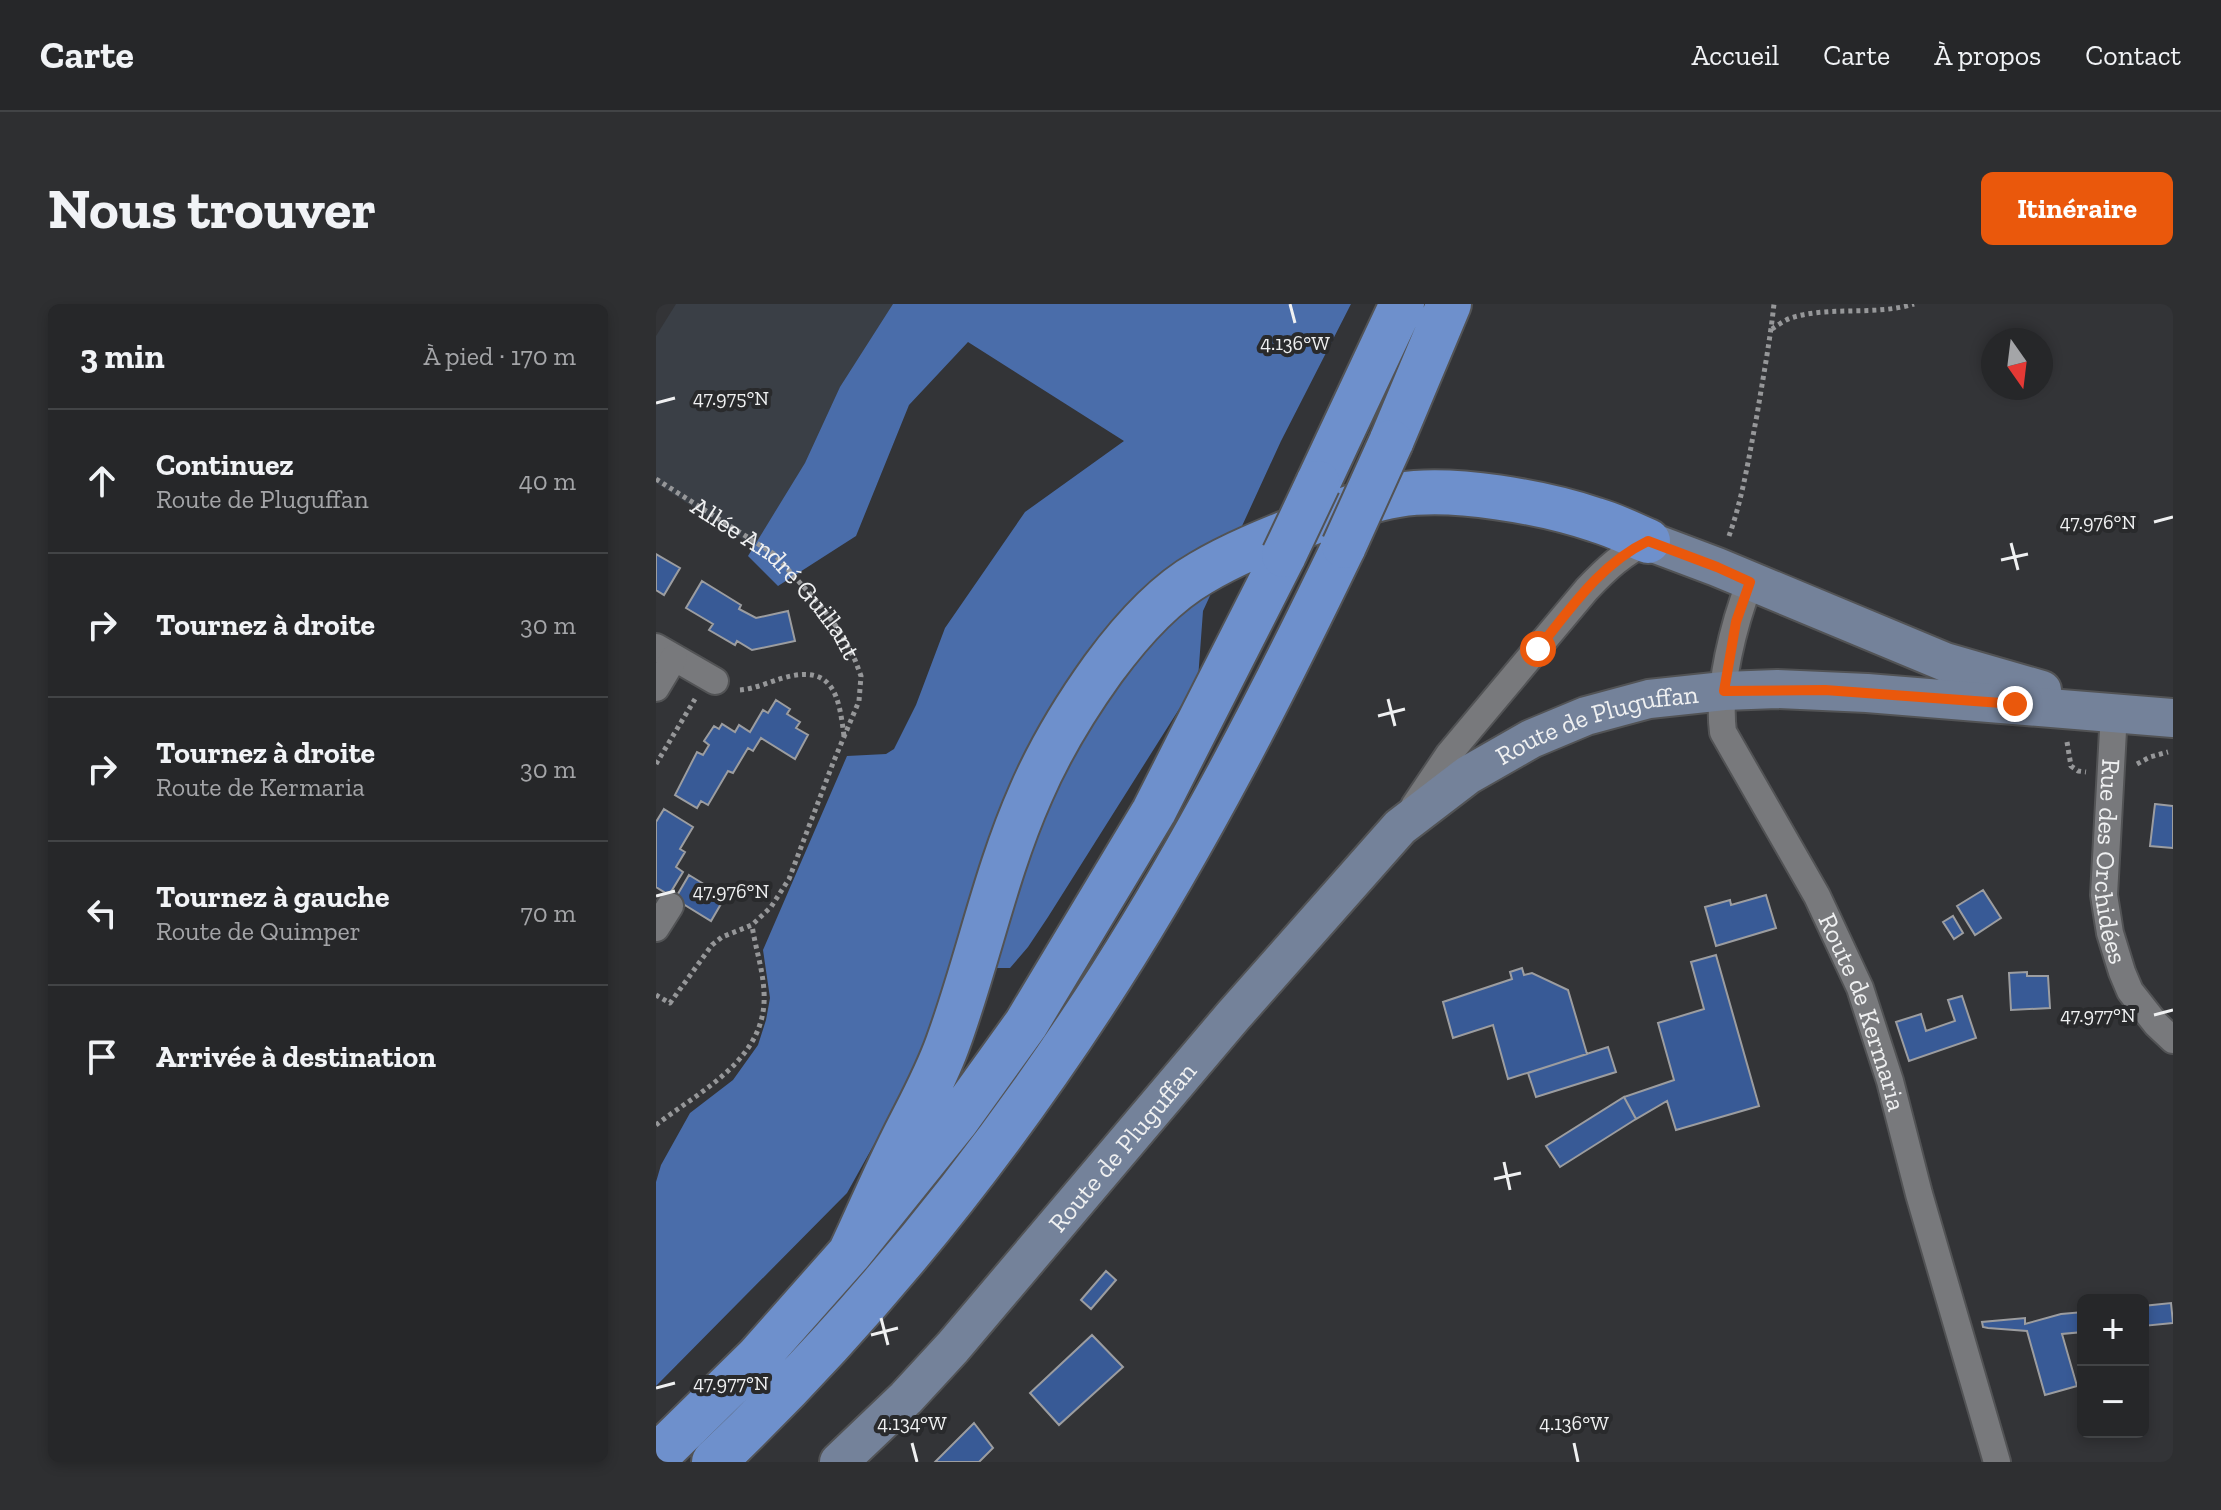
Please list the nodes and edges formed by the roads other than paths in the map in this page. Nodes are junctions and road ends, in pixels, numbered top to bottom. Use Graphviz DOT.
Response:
graph roads {
  1 [pos="1402,304"];
  2 [pos="1449,304"];
  3 [pos="1648,541"];
  4 [pos="1733,574"];
  5 [pos="665,652"];
  6 [pos="712,679"];
  7 [pos="656,688"];
  8 [pos="1724,691"];
  9 [pos="2114,712"];
  10 [pos="2173,718"];
  11 [pos="1400,827"];
  12 [pos="2173,1040"];
  13 [pos="850,1253"];
  14 [pos="656,1457"];
  15 [pos="714,1462"];
  16 [pos="839,1462"];
  17 [pos="1997,1462"];
  1 -- 13 [label="highway, bridge"];
  2 -- 15 [label="highway, bridge"];
  3 -- 4 [label="main road"];
  3 -- 11 [label="street, Route de Pluguffan"];
  3 -- 13 [label="highway"];
  4 -- 8 [label="street, Route de Kermaria"];
  4 -- 9 [label="main road"];
  5 -- 6 [label="street"];
  5 -- 7 [label="street"];
  8 -- 9 [label="main road, Route de Pluguffan"];
  8 -- 11 [label="main road, Route de Pluguffan"];
  8 -- 17 [label="street, Route de Kermaria"];
  9 -- 10 [label="main road"];
  9 -- 12 [label="street, Rue des Orchidées"];
  11 -- 16 [label="main road, Route de Pluguffan"];
  13 -- 14 [label="highway"];
}
